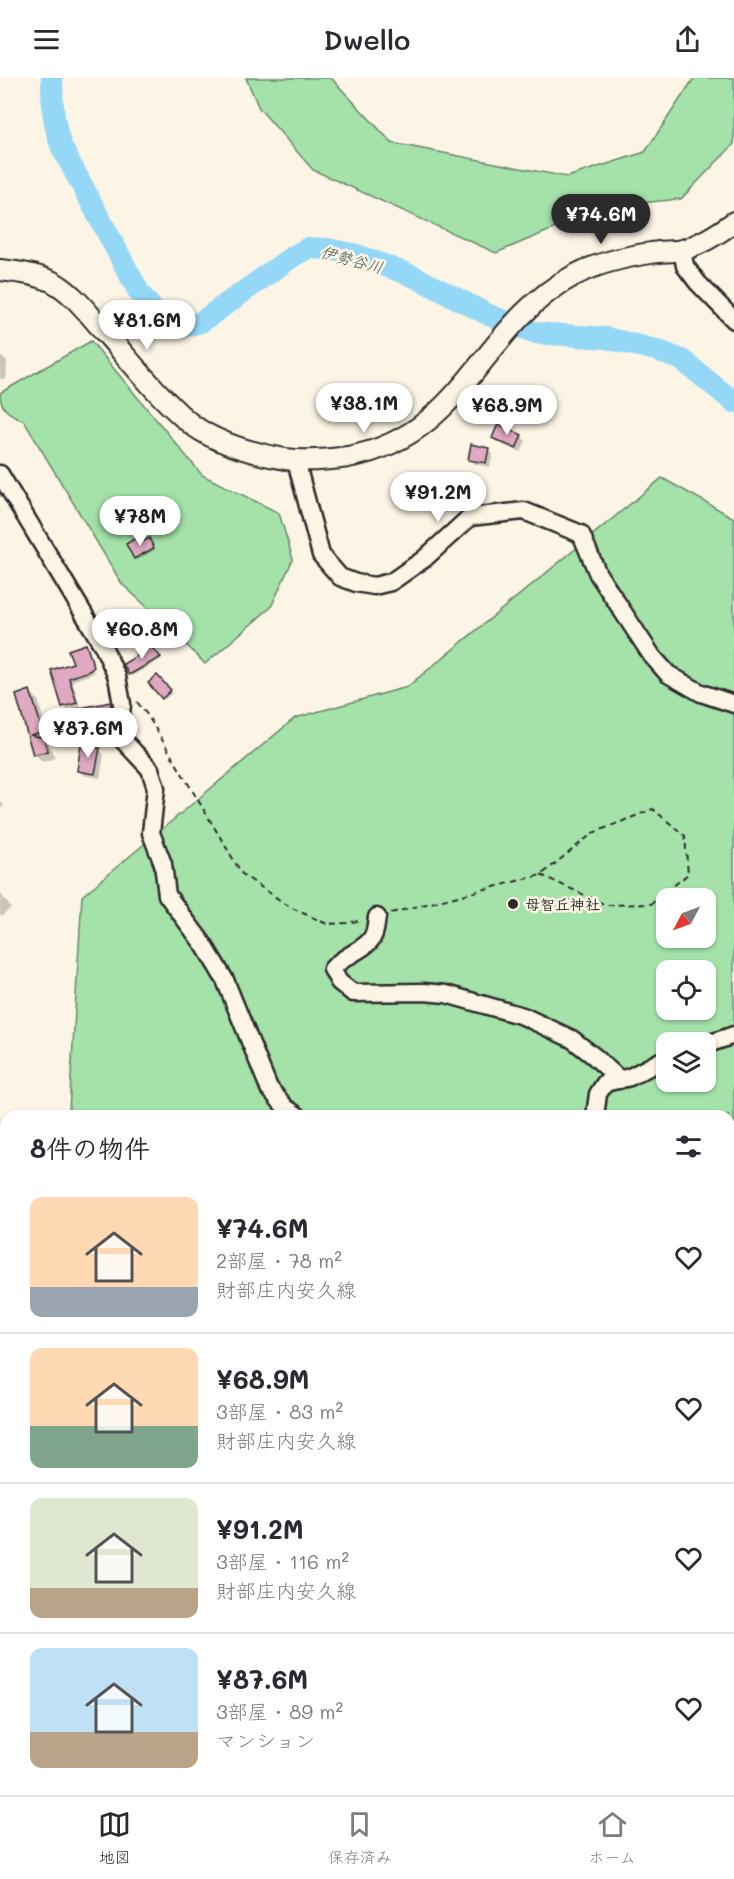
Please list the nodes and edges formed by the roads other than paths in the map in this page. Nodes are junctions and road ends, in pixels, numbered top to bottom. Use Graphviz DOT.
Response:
graph roads {
  1 [pos="734,222"];
  2 [pos="682,250"];
  3 [pos="0,270"];
  4 [pos="734,320"];
  5 [pos="296,461"];
  6 [pos="0,474"];
  7 [pos="734,704"];
  8 [pos="377,917"];
  9 [pos="734,1035"];
  10 [pos="716,1041"];
  11 [pos="656,1063"];
  12 [pos="620,1080"];
  13 [pos="289,1110"];
  14 [pos="597,1110"];
  1 -- 2 [label="main road"];
  2 -- 4 [label="street"];
  2 -- 5 [label="main road"];
  3 -- 5 [label="main road"];
  5 -- 7 [label="street"];
  6 -- 13 [label="street"];
  8 -- 12 [label="street"];
  9 -- 10 [label="street"];
  11 -- 12 [label="street"];
  12 -- 14 [label="street"];
}
